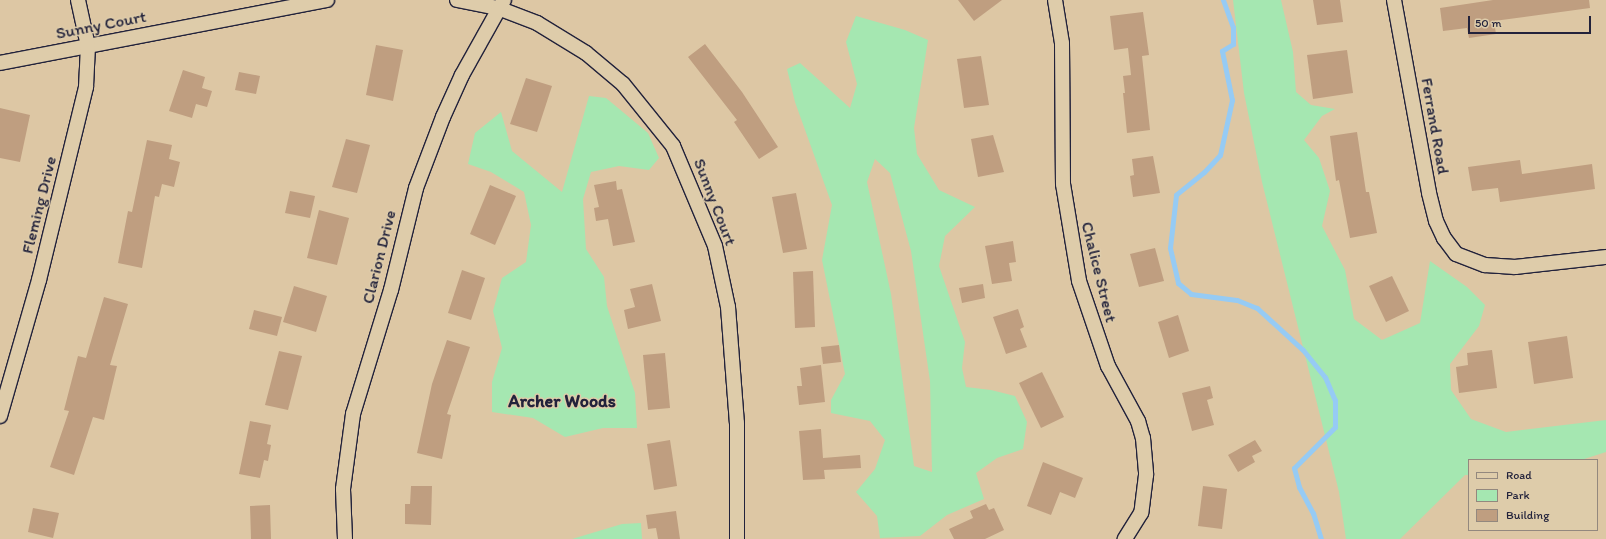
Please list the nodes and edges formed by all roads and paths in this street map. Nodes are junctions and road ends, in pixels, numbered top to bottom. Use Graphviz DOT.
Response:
graph roads {
  1 [pos="78,0"];
  2 [pos="327,0"];
  3 [pos="457,0"];
  4 [pos="1055,0"];
  5 [pos="1394,0"];
  6 [pos="501,4"];
  7 [pos="88,46"];
  8 [pos="0,63"];
  9 [pos="1606,257"];
  10 [pos="0,416"];
  11 [pos="345,539"];
  12 [pos="737,539"];
  13 [pos="1125,539"];
  1 -- 7 [label="street, Fleming Drive"];
  2 -- 7 [label="street, Sunny Court"];
  3 -- 6 [label="street, Sunny Court"];
  4 -- 13 [label="street, Chalice Street"];
  5 -- 9 [label="street, Ferrand Road"];
  6 -- 11 [label="street, Clarion Drive"];
  6 -- 12 [label="street, Sunny Court"];
  7 -- 8 [label="street, Sunny Court"];
  7 -- 10 [label="street, Fleming Drive"];
}
